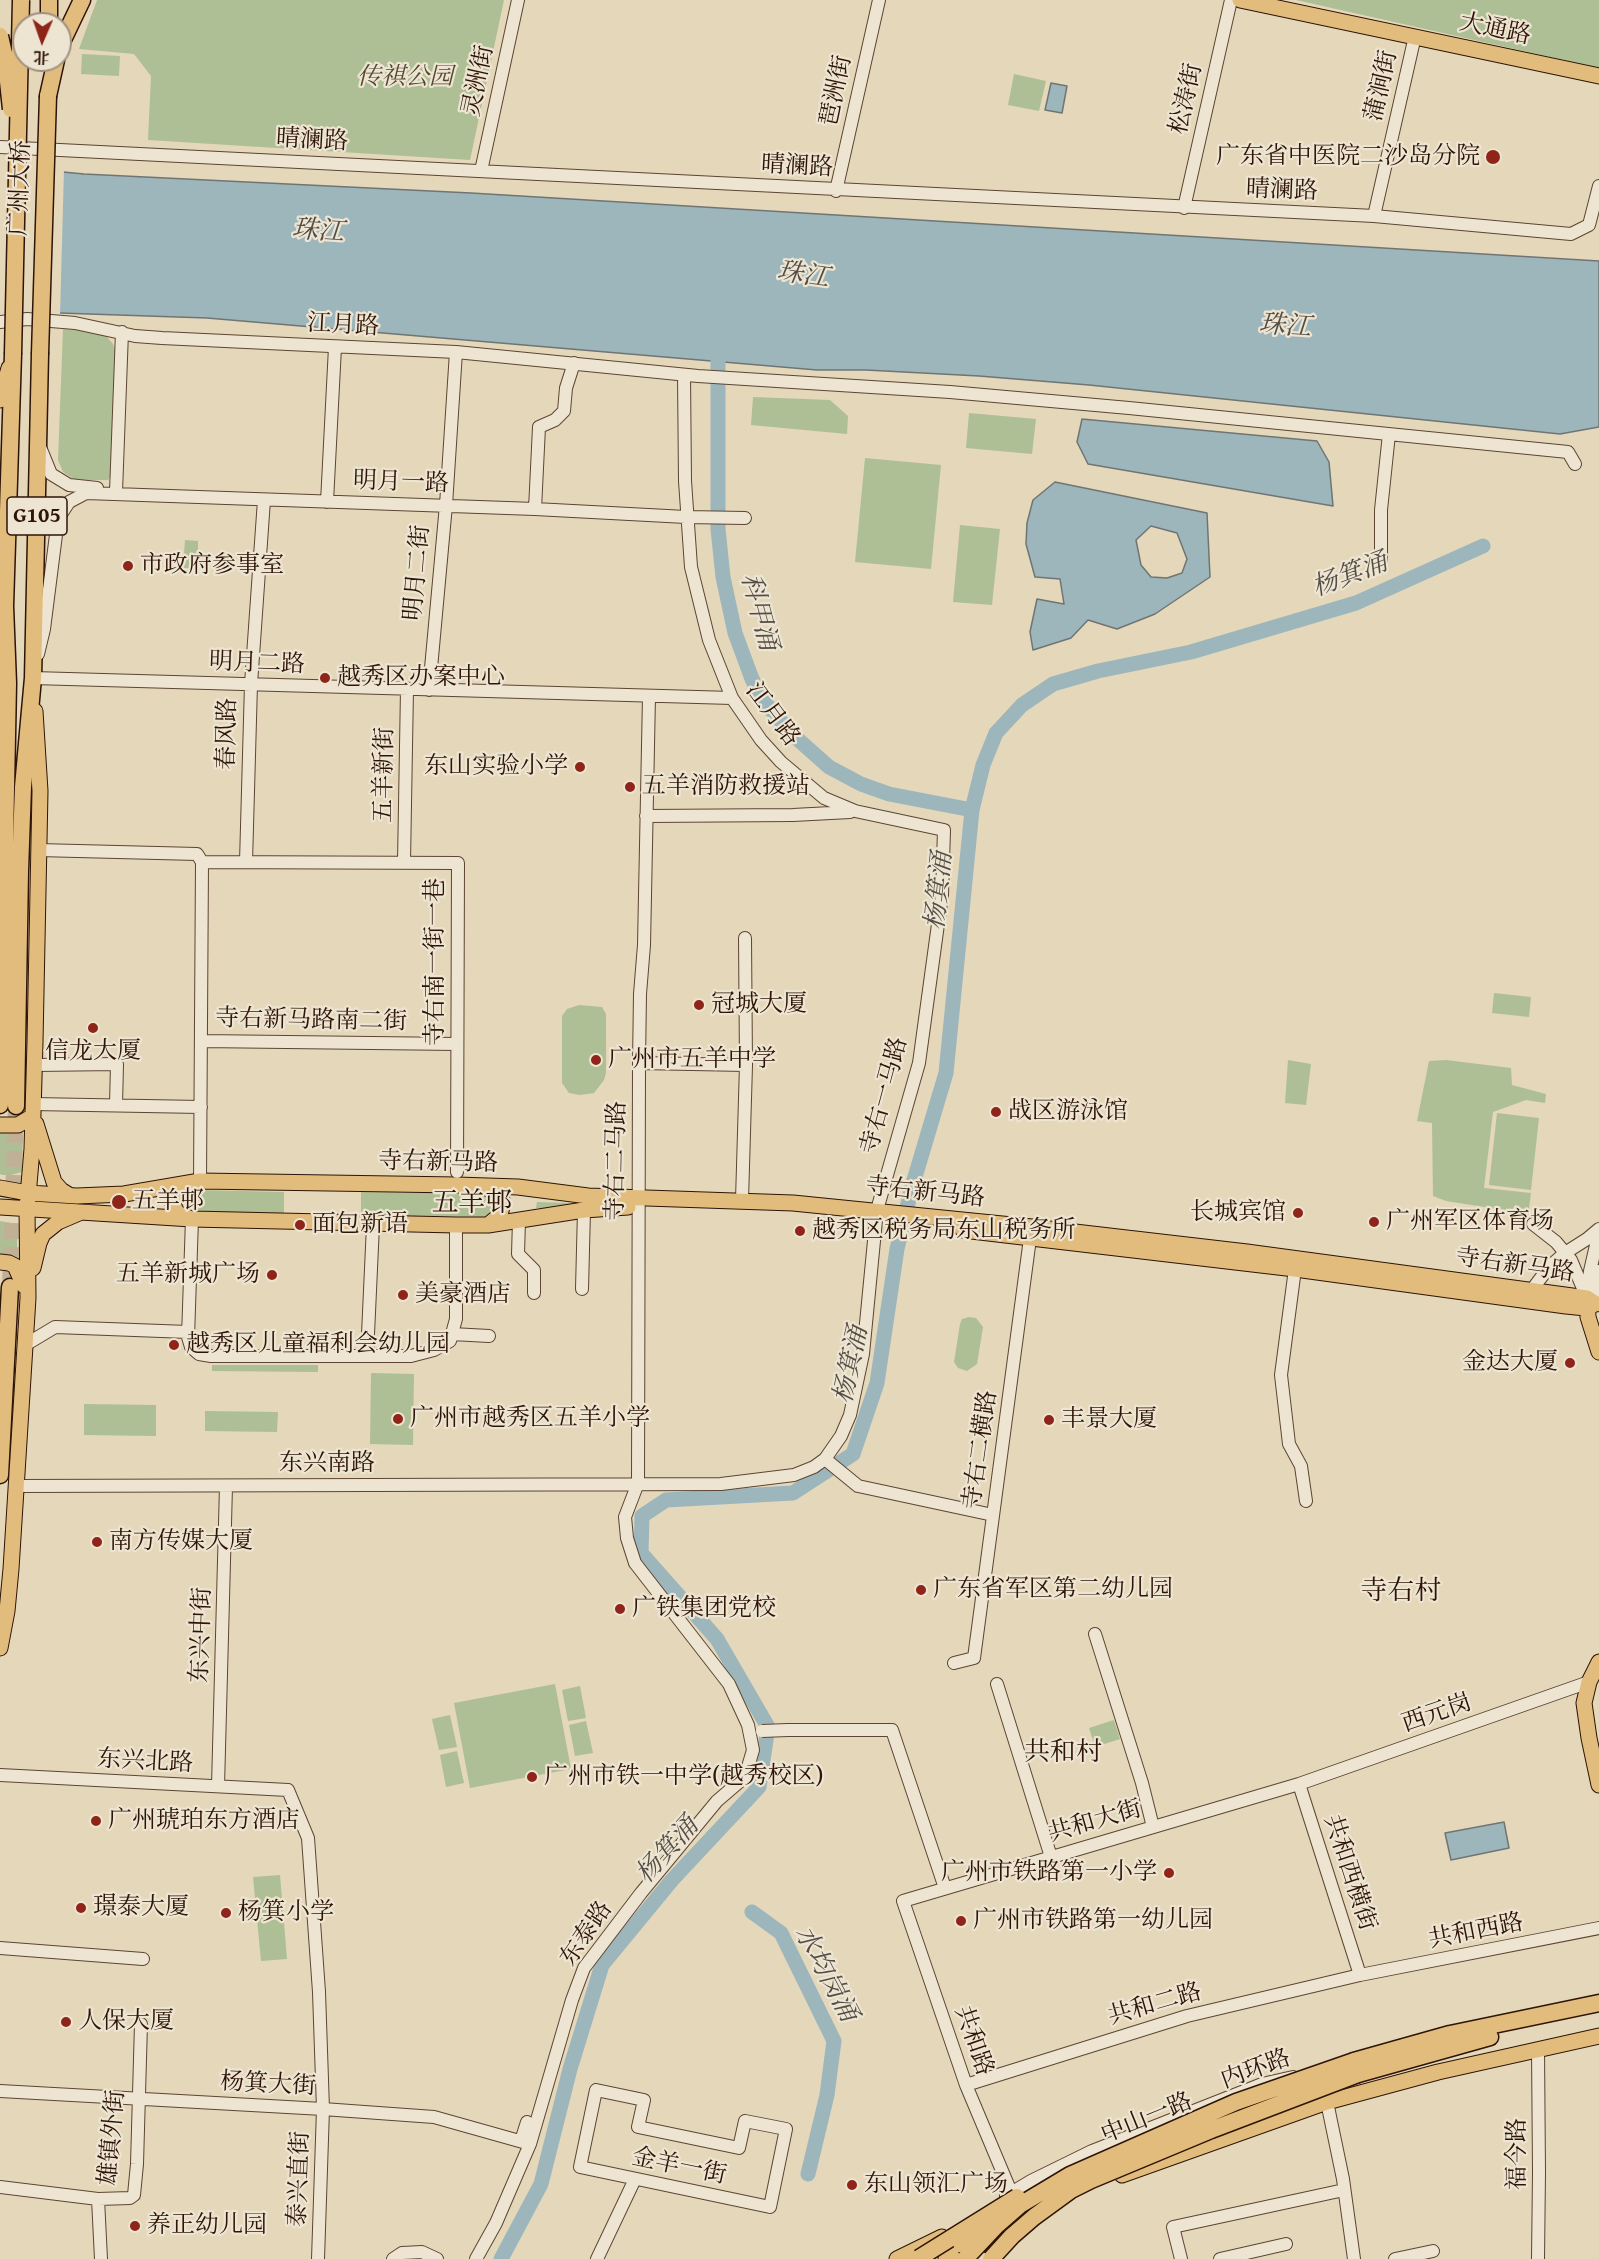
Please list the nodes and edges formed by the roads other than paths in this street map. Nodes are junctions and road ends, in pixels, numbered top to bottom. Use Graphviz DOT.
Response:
graph roads {
  1 [pos="21,0"];
  2 [pos="82,0"];
  3 [pos="518,0"];
  4 [pos="879,0"];
  5 [pos="1231,0"];
  6 [pos="1240,0"];
  7 [pos="72,21"];
  8 [pos="0,36"];
  9 [pos="1415,36"];
  10 [pos="49,72"];
  11 [pos="53,72"];
  12 [pos="1599,76"];
  13 [pos="48,96"];
  14 [pos="0,147"];
  15 [pos="481,171"];
  16 [pos="18,179"];
  17 [pos="1599,186"];
  18 [pos="836,190"];
  19 [pos="1185,208"];
  20 [pos="1374,216"];
  21 [pos="0,322"];
  22 [pos="122,332"];
  23 [pos="335,347"];
  24 [pos="456,352"];
  25 [pos="13,354"];
  26 [pos="574,363"];
  27 [pos="684,375"];
  28 [pos="0,400"];
  29 [pos="1389,434"];
  30 [pos="39,443"];
  31 [pos="1575,464"];
  32 [pos="0,491"];
  33 [pos="116,492"];
  34 [pos="264,500"];
  35 [pos="327,502"];
  36 [pos="446,505"];
  37 [pos="535,509"];
  38 [pos="686,517"];
  39 [pos="745,518"];
  40 [pos="7,536"];
  41 [pos="1381,567"];
  42 [pos="3,632"];
  43 [pos="0,657"];
  44 [pos="33,678"];
  45 [pos="250,684"];
  46 [pos="407,689"];
  47 [pos="429,690"];
  48 [pos="649,696"];
  49 [pos="732,698"];
  50 [pos="855,811"];
  51 [pos="646,816"];
  52 [pos="944,830"];
  53 [pos="38,850"];
  54 [pos="202,862"];
  55 [pos="246,862"];
  56 [pos="404,862"];
  57 [pos="745,938"];
  58 [pos="201,1041"];
  59 [pos="457,1044"];
  60 [pos="639,1063"];
  61 [pos="35,1065"];
  62 [pos="746,1065"];
  63 [pos="116,1105"];
  64 [pos="8,1106"];
  65 [pos="201,1107"];
  66 [pos="33,1110"];
  67 [pos="0,1125"];
  68 [pos="457,1172"];
  69 [pos="200,1181"];
  70 [pos="0,1186"];
  71 [pos="484,1186"];
  72 [pos="69,1195"];
  73 [pos="0,1196"];
  74 [pos="742,1200"];
  75 [pos="27,1201"];
  76 [pos="637,1202"];
  77 [pos="0,1207"];
  78 [pos="584,1210"];
  79 [pos="85,1211"];
  80 [pos="880,1215"];
  81 [pos="192,1219"];
  82 [pos="519,1220"];
  83 [pos="1533,1224"];
  84 [pos="373,1225"];
  85 [pos="456,1225"];
  86 [pos="488,1225"];
  87 [pos="27,1228"];
  88 [pos="1599,1231"];
  89 [pos="1031,1233"];
  90 [pos="1565,1253"];
  91 [pos="0,1262"];
  92 [pos="1295,1269"];
  93 [pos="1599,1271"];
  94 [pos="10,1287"];
  95 [pos="582,1289"];
  96 [pos="1532,1291"];
  97 [pos="534,1293"];
  98 [pos="28,1298"];
  99 [pos="1592,1303"];
  100 [pos="1599,1322"];
  101 [pos="188,1332"];
  102 [pos="452,1335"];
  103 [pos="489,1336"];
  104 [pos="25,1345"];
  105 [pos="1599,1352"];
  106 [pos="368,1356"];
  107 [pos="825,1459"];
  108 [pos="0,1475"];
  109 [pos="638,1483"];
  110 [pos="226,1485"];
  111 [pos="17,1486"];
  112 [pos="1306,1502"];
  113 [pos="993,1515"];
  114 [pos="1095,1634"];
  115 [pos="0,1648"];
  116 [pos="1599,1662"];
  117 [pos="954,1663"];
  118 [pos="1589,1682"];
  119 [pos="997,1684"];
  120 [pos="756,1732"];
  121 [pos="0,1775"];
  122 [pos="1299,1785"];
  123 [pos="1599,1785"];
  124 [pos="218,1786"];
  125 [pos="288,1790"];
  126 [pos="1154,1827"];
  127 [pos="1051,1857"];
  128 [pos="945,1888"];
  129 [pos="903,1901"];
  130 [pos="1599,1928"];
  131 [pos="0,1948"];
  132 [pos="143,1959"];
  133 [pos="1360,1975"];
  134 [pos="1599,2005"];
  135 [pos="1599,2014"];
  136 [pos="141,2024"];
  137 [pos="1599,2026"];
  138 [pos="1599,2036"];
  139 [pos="1538,2049"];
  140 [pos="1318,2077"];
  141 [pos="966,2085"];
  142 [pos="0,2091"];
  143 [pos="1353,2094"];
  144 [pos="139,2098"];
  145 [pos="1327,2102"];
  146 [pos="323,2109"];
  147 [pos="527,2122"];
  148 [pos="1185,2123"];
  149 [pos="1148,2141"];
  150 [pos="525,2143"];
  151 [pos="1109,2144"];
  152 [pos="635,2179"];
  153 [pos="0,2187"];
  154 [pos="1040,2190"];
  155 [pos="1071,2190"];
  156 [pos="1344,2190"];
  157 [pos="1011,2192"];
  158 [pos="98,2199"];
  159 [pos="992,2213"];
  160 [pos="1028,2213"];
  161 [pos="1286,2244"];
  162 [pos="1433,2251"];
  163 [pos="963,2252"];
  164 [pos="101,2259"];
  165 [pos="318,2259"];
  166 [pos="393,2259"];
  167 [pos="437,2259"];
  168 [pos="476,2259"];
  169 [pos="597,2259"];
  170 [pos="898,2259"];
  171 [pos="918,2259"];
  172 [pos="936,2259"];
  173 [pos="948,2259"];
  174 [pos="985,2259"];
  175 [pos="991,2259"];
  176 [pos="1181,2259"];
  177 [pos="1220,2259"];
  178 [pos="1354,2259"];
  179 [pos="1395,2259"];
  180 [pos="1538,2259"];
  1 -- 16 [label="highway, G105, bridge"];
  2 -- 7 [label="highway"];
  3 -- 15 [label="street, 灵洲街"];
  4 -- 18 [label="street, 琶洲街"];
  5 -- 19 [label="street, 松涛街"];
  6 -- 9 [label="main road, 大通路"];
  8 -- 16 [label="highway, bridge"];
  9 -- 12 [label="main road, 大通路"];
  9 -- 20 [label="street, 蒲涧街"];
  10 -- 13 [label="highway, 广州大桥 / G105"];
  11 -- 13 [label="highway"];
  13 -- 30 [label="highway, 广州大桥 / G105, bridge"];
  14 -- 15 [label="street, 晴澜路"];
  15 -- 18 [label="street, 晴澜路"];
  16 -- 25 [label="highway, G105, bridge"];
  17 -- 20 [label="street, 晴澜路"];
  18 -- 19 [label="street, 晴澜路"];
  19 -- 20 [label="street, 晴澜路"];
  21 -- 22 [label="street, 江月路"];
  22 -- 23 [label="street, 江月路"];
  22 -- 33 [label="street"];
  23 -- 24 [label="street, 江月路"];
  23 -- 35 [label="street"];
  24 -- 26 [label="street, 江月路"];
  24 -- 36 [label="street, 明月二街"];
  25 -- 28 [label="main road"];
  25 -- 40 [label="highway, G105"];
  26 -- 27 [label="street, 江月路"];
  26 -- 37 [label="street"];
  27 -- 29 [label="street, 江月路"];
  27 -- 38 [label="street, 江月路"];
  29 -- 31 [label="street, 江月路"];
  29 -- 41 [label="street"];
  30 -- 33 [label="street, 明月一路"];
  30 -- 44 [label="highway, G105"];
  32 -- 40 [label="main road"];
  33 -- 34 [label="street, 明月一路"];
  33 -- 44 [label="street, 明月一路"];
  34 -- 35 [label="street, 明月一路"];
  34 -- 45 [label="street, 春风路"];
  35 -- 36 [label="street, 明月一路"];
  36 -- 37 [label="street, 明月一路"];
  36 -- 47 [label="street, 明月二街"];
  37 -- 38 [label="street, 明月一路"];
  38 -- 39 [label="street, 明月一路"];
  38 -- 49 [label="street, 江月路"];
  40 -- 42 [label="highway, G105"];
  42 -- 43 [label="main road"];
  42 -- 64 [label="highway, G105"];
  44 -- 45 [label="street, 明月二路"];
  44 -- 53 [label="main road"];
  44 -- 64 [label="highway, G105"];
  45 -- 46 [label="street, 明月二路"];
  45 -- 55 [label="street, 春风路"];
  46 -- 47 [label="street, 明月二路"];
  46 -- 56 [label="street, 五羊新街"];
  47 -- 48 [label="street, 明月二路"];
  48 -- 49 [label="street, 明月二路"];
  48 -- 51 [label="street, 寺右二马路"];
  49 -- 50 [label="street, 江月路"];
  50 -- 51 [label="street"];
  50 -- 52 [label="street, 江月路"];
  51 -- 60 [label="street, 寺右二马路"];
  52 -- 80 [label="street, 寺右一马路"];
  53 -- 54 [label="street, 寺右南一街一巷"];
  53 -- 61 [label="main road"];
  54 -- 55 [label="street, 寺右南一街一巷"];
  54 -- 58 [label="street"];
  55 -- 56 [label="street, 寺右南一街一巷"];
  56 -- 59 [label="street, 寺右南一街一巷"];
  57 -- 62 [label="street"];
  58 -- 59 [label="street, 寺右新马路南二街"];
  58 -- 65 [label="street"];
  59 -- 68 [label="street, 寺右南一街一巷"];
  60 -- 62 [label="street"];
  60 -- 76 [label="street, 寺右二马路"];
  61 -- 63 [label="street"];
  61 -- 66 [label="main road"];
  62 -- 74 [label="street"];
  63 -- 65 [label="street"];
  63 -- 66 [label="street"];
  65 -- 69 [label="street"];
  66 -- 67 [label="main road"];
  66 -- 72 [label="main road"];
  66 -- 75 [label="main road"];
  69 -- 71 [label="main road, 寺右新马路"];
  69 -- 72 [label="main road, 寺右新马路"];
  69 -- 81 [label="main road"];
  70 -- 75 [label="main road"];
  71 -- 76 [label="main road, 寺右新马路"];
  71 -- 86 [label="main road"];
  72 -- 75 [label="main road, 寺右新马路"];
  73 -- 87 [label="main road"];
  74 -- 76 [label="main road, 寺右新马路"];
  74 -- 80 [label="main road, 寺右新马路"];
  75 -- 77 [label="main road"];
  75 -- 79 [label="main road, 寺右新马路"];
  75 -- 87 [label="main road"];
  76 -- 78 [label="main road, 寺右新马路"];
  76 -- 80 [label="main road, 寺右新马路"];
  76 -- 109 [label="street, 寺右二马路"];
  78 -- 82 [label="main road, 寺右新马路"];
  78 -- 95 [label="street"];
  79 -- 81 [label="main road, 寺右新马路"];
  79 -- 98 [label="main road"];
  80 -- 89 [label="main road, 寺右新马路"];
  80 -- 107 [label="street, 寺右一马路"];
  81 -- 84 [label="main road, 寺右新马路"];
  81 -- 101 [label="street"];
  82 -- 86 [label="main road, 寺右新马路"];
  82 -- 97 [label="street"];
  83 -- 90 [label="street"];
  84 -- 85 [label="main road, 寺右新马路"];
  84 -- 106 [label="street"];
  85 -- 86 [label="main road, 寺右新马路"];
  85 -- 102 [label="street"];
  87 -- 98 [label="main road"];
  88 -- 90 [label="street"];
  88 -- 99 [label="street"];
  89 -- 92 [label="main road, 寺右新马路"];
  89 -- 96 [label="main road, 寺右新马路"];
  89 -- 113 [label="street, 寺右二横路"];
  90 -- 96 [label="street"];
  90 -- 99 [label="street"];
  91 -- 98 [label="main road"];
  92 -- 99 [label="main road, 寺右新马路"];
  92 -- 112 [label="street"];
  93 -- 99 [label="street"];
  94 -- 108 [label="highway"];
  96 -- 99 [label="main road, 寺右新马路"];
  98 -- 104 [label="main road"];
  99 -- 100 [label="main road"];
  99 -- 105 [label="main road"];
  101 -- 104 [label="street"];
  101 -- 106 [label="street"];
  102 -- 103 [label="street"];
  102 -- 106 [label="street"];
  104 -- 111 [label="main road"];
  107 -- 109 [label="street, 寺右一马路"];
  107 -- 113 [label="street"];
  109 -- 110 [label="street, 东兴南路"];
  109 -- 120 [label="street, 东泰路"];
  110 -- 111 [label="street, 东兴南路"];
  110 -- 124 [label="street, 东兴中街"];
  111 -- 115 [label="main road"];
  113 -- 117 [label="street, 寺右二横路"];
  114 -- 126 [label="street"];
  116 -- 118 [label="main road"];
  118 -- 122 [label="street, 西元岗"];
  118 -- 123 [label="main road"];
  119 -- 127 [label="street"];
  120 -- 128 [label="street, bridge"];
  120 -- 150 [label="street, 东泰路"];
  121 -- 124 [label="street, 东兴北路"];
  122 -- 126 [label="street, 共和大街"];
  122 -- 133 [label="street, 共和西横街"];
  124 -- 125 [label="street, 东兴北路"];
  125 -- 146 [label="street, 泰兴直街"];
  126 -- 127 [label="street, 共和大街"];
  127 -- 128 [label="street, 共和大街"];
  128 -- 129 [label="street, 共和大街"];
  129 -- 141 [label="street, 共和路"];
  130 -- 133 [label="street, 共和西路"];
  131 -- 132 [label="street"];
  133 -- 141 [label="street, 共和二路"];
  134 -- 140 [label="main road, 中山一路"];
  134 -- 148 [label="highway, 内环路, bridge"];
  135 -- 155 [label="highway, 内环路, bridge"];
  136 -- 144 [label="street, 雄镇外街"];
  137 -- 143 [label="main road"];
  138 -- 139 [label="main road, 中山一路"];
  139 -- 143 [label="main road, 中山一路"];
  139 -- 180 [label="street, 福今路"];
  140 -- 149 [label="main road, 中山一路"];
  140 -- 151 [label="street"];
  141 -- 157 [label="street, 共和路"];
  142 -- 144 [label="street, 杨箕大街"];
  143 -- 145 [label="main road, 中山一路"];
  144 -- 146 [label="street, 杨箕大街"];
  144 -- 158 [label="street, 雄镇外街"];
  145 -- 156 [label="street"];
  145 -- 160 [label="main road, 中山一路"];
  146 -- 150 [label="street, 杨箕大街"];
  146 -- 165 [label="street, 泰兴直街"];
  147 -- 150 [label="street"];
  148 -- 163 [label="highway, 内环路, bridge"];
  148 -- 171 [label="highway, bridge"];
  149 -- 151 [label="street"];
  149 -- 154 [label="main road, 中山一路"];
  150 -- 168 [label="street, 东泰路"];
  151 -- 157 [label="street"];
  152 -- 152 [label="street, 金羊一街"];
  152 -- 169 [label="street"];
  153 -- 158 [label="street, 雄镇外街"];
  154 -- 159 [label="main road, 中山一路"];
  154 -- 173 [label="main road"];
  155 -- 173 [label="highway, bridge"];
  155 -- 175 [label="highway, 内环路, bridge"];
  156 -- 176 [label="street"];
  156 -- 178 [label="street"];
  157 -- 159 [label="street"];
  158 -- 164 [label="street"];
  159 -- 170 [label="main road, 中山一路"];
  160 -- 163 [label="main road, 中山一路, bridge"];
  160 -- 174 [label="main road"];
  161 -- 177 [label="street"];
  162 -- 179 [label="street"];
  163 -- 172 [label="main road, 中山一路"];
  166 -- 167 [label="street"];
}
